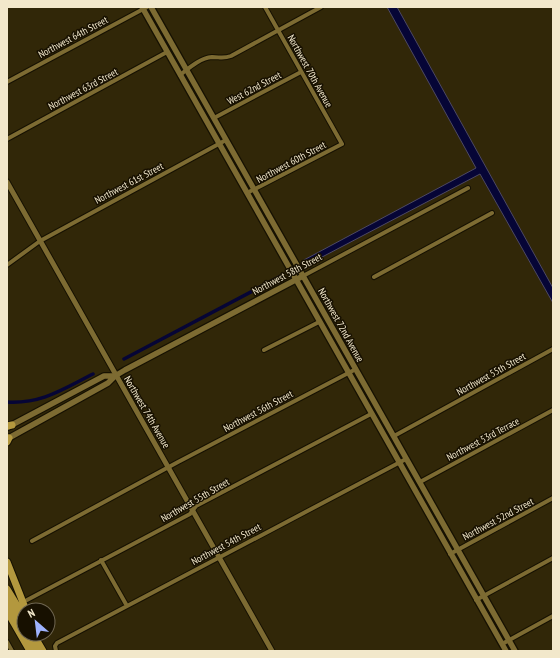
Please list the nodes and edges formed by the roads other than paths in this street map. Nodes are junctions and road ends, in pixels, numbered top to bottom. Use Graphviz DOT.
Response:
graph roads {
  1 [pos="151,7"];
  2 [pos="265,7"];
  3 [pos="321,7"];
  4 [pos="144,8"];
  5 [pos="278,30"];
  6 [pos="167,52"];
  7 [pos="187,70"];
  8 [pos="301,72"];
  9 [pos="180,75"];
  10 [pos="7,82"];
  11 [pos="214,118"];
  12 [pos="7,140"];
  13 [pos="226,140"];
  14 [pos="219,144"];
  15 [pos="342,144"];
  16 [pos="7,182"];
  17 [pos="468,188"];
  18 [pos="254,190"];
  19 [pos="247,193"];
  20 [pos="492,213"];
  21 [pos="40,241"];
  22 [pos="7,265"];
  23 [pos="303,276"];
  24 [pos="374,277"];
  25 [pos="295,280"];
  26 [pos="319,322"];
  27 [pos="553,349"];
  28 [pos="264,350"];
  29 [pos="356,369"];
  30 [pos="348,372"];
  31 [pos="115,376"];
  32 [pos="553,410"];
  33 [pos="371,414"];
  34 [pos="9,426"];
  35 [pos="394,436"];
  36 [pos="8,440"];
  37 [pos="406,459"];
  38 [pos="399,463"];
  39 [pos="168,468"];
  40 [pos="420,482"];
  41 [pos="553,498"];
  42 [pos="192,510"];
  43 [pos="32,541"];
  44 [pos="458,550"];
  45 [pos="450,554"];
  46 [pos="219,557"];
  47 [pos="553,558"];
  48 [pos="101,560"];
  49 [pos="7,562"];
  50 [pos="7,589"];
  51 [pos="484,595"];
  52 [pos="7,599"];
  53 [pos="27,600"];
  54 [pos="476,600"];
  55 [pos="23,602"];
  56 [pos="16,604"];
  57 [pos="127,606"];
  58 [pos="7,611"];
  59 [pos="16,615"];
  60 [pos="553,616"];
  61 [pos="7,620"];
  62 [pos="509,640"];
  63 [pos="7,642"];
  64 [pos="31,642"];
  65 [pos="38,642"];
  66 [pos="502,644"];
  67 [pos="269,650"];
  68 [pos="12,651"];
  69 [pos="25,651"];
  70 [pos="30,651"];
  71 [pos="36,651"];
  72 [pos="43,651"];
  73 [pos="56,651"];
  74 [pos="506,651"];
  75 [pos="515,651"];
  1 -- 7 [label="main road, Northwest 72nd Avenue"];
  2 -- 5 [label="street, Northwest 70th Avenue"];
  3 -- 5 [label="street"];
  4 -- 6 [label="main road, Northwest 72nd Avenue"];
  4 -- 10 [label="street, Northwest 64th Street"];
  5 -- 7 [label="street"];
  5 -- 8 [label="street, Northwest 70th Avenue"];
  6 -- 9 [label="main road, Northwest 72nd Avenue"];
  6 -- 12 [label="street, Northwest 63rd Street"];
  7 -- 9 [label="street"];
  7 -- 11 [label="main road, Northwest 72nd Avenue"];
  8 -- 11 [label="street, West 62nd Street"];
  8 -- 15 [label="street, Northwest 70th Avenue"];
  9 -- 14 [label="main road, Northwest 72nd Avenue"];
  11 -- 13 [label="main road, Northwest 72nd Avenue"];
  13 -- 14 [label="street, Northwest 61st Street"];
  13 -- 18 [label="main road, Northwest 72nd Avenue"];
  14 -- 19 [label="main road, Northwest 72nd Avenue"];
  14 -- 21 [label="street, Northwest 61st Street"];
  15 -- 18 [label="street, Northwest 60th Street"];
  16 -- 21 [label="street, Northwest 74th Avenue"];
  17 -- 23 [label="street, Northwest 58th Street"];
  18 -- 19 [label="street, Northwest 60th Street"];
  18 -- 23 [label="main road, Northwest 72nd Avenue"];
  19 -- 25 [label="main road, Northwest 72nd Avenue"];
  20 -- 24 [label="street"];
  21 -- 22 [label="street, Northwest 61st Street"];
  21 -- 31 [label="street, Northwest 74th Avenue"];
  23 -- 25 [label="main road, Northwest 58th Street"];
  23 -- 29 [label="main road, Northwest 72nd Avenue"];
  25 -- 26 [label="main road, Northwest 72nd Avenue"];
  25 -- 31 [label="main road, Northwest 58th Street"];
  26 -- 28 [label="street"];
  26 -- 30 [label="main road, Northwest 72nd Avenue"];
  27 -- 35 [label="street, Northwest 55th Street"];
  29 -- 30 [label="street, Northwest 56th Street"];
  29 -- 35 [label="main road, Northwest 72nd Avenue"];
  30 -- 33 [label="main road, Northwest 72nd Avenue"];
  30 -- 39 [label="street, Northwest 56th Street"];
  31 -- 34 [label="main road, Northwest 58th Street"];
  31 -- 36 [label="main road, Northwest 58th Street"];
  31 -- 39 [label="street, Northwest 74th Avenue"];
  32 -- 40 [label="street, Northwest 53rd Terrace"];
  33 -- 38 [label="main road, Northwest 72nd Avenue"];
  33 -- 42 [label="street, Northwest 55th Street"];
  35 -- 37 [label="main road, Northwest 72nd Avenue"];
  37 -- 38 [label="street, Northwest 54th Street"];
  37 -- 40 [label="main road, Northwest 72nd Avenue"];
  38 -- 45 [label="main road, Northwest 72nd Avenue"];
  38 -- 46 [label="street, Northwest 54th Street"];
  39 -- 42 [label="street, Northwest 74th Avenue"];
  39 -- 43 [label="street, Northwest 56th Street"];
  40 -- 44 [label="main road, Northwest 72nd Avenue"];
  41 -- 44 [label="street, Northwest 52nd Street"];
  42 -- 46 [label="street, Northwest 74th Avenue"];
  42 -- 48 [label="street, Northwest 55th Street"];
  44 -- 45 [label="street, Northwest 52nd Street"];
  44 -- 51 [label="main road, Northwest 72nd Avenue"];
  45 -- 54 [label="main road, Northwest 72nd Avenue"];
  46 -- 57 [label="street, Northwest 54th Street"];
  46 -- 67 [label="street, Northwest 74th Avenue"];
  47 -- 51 [label="street"];
  48 -- 53 [label="street, Northwest 55th Street"];
  48 -- 57 [label="street"];
  49 -- 55 [label="highway"];
  50 -- 56 [label="highway"];
  51 -- 54 [label="street"];
  51 -- 62 [label="main road, Northwest 72nd Avenue"];
  52 -- 59 [label="highway"];
  54 -- 66 [label="main road, Northwest 72nd Avenue"];
  57 -- 73 [label="street, Northwest 54th Street"];
  58 -- 70 [label="highway"];
  60 -- 62 [label="street"];
  61 -- 69 [label="highway"];
  62 -- 66 [label="street"];
  62 -- 75 [label="main road, Northwest 72nd Avenue"];
  63 -- 68 [label="street"];
  64 -- 71 [label="highway"];
  65 -- 72 [label="highway"];
  66 -- 74 [label="main road, Northwest 72nd Avenue"];
}
